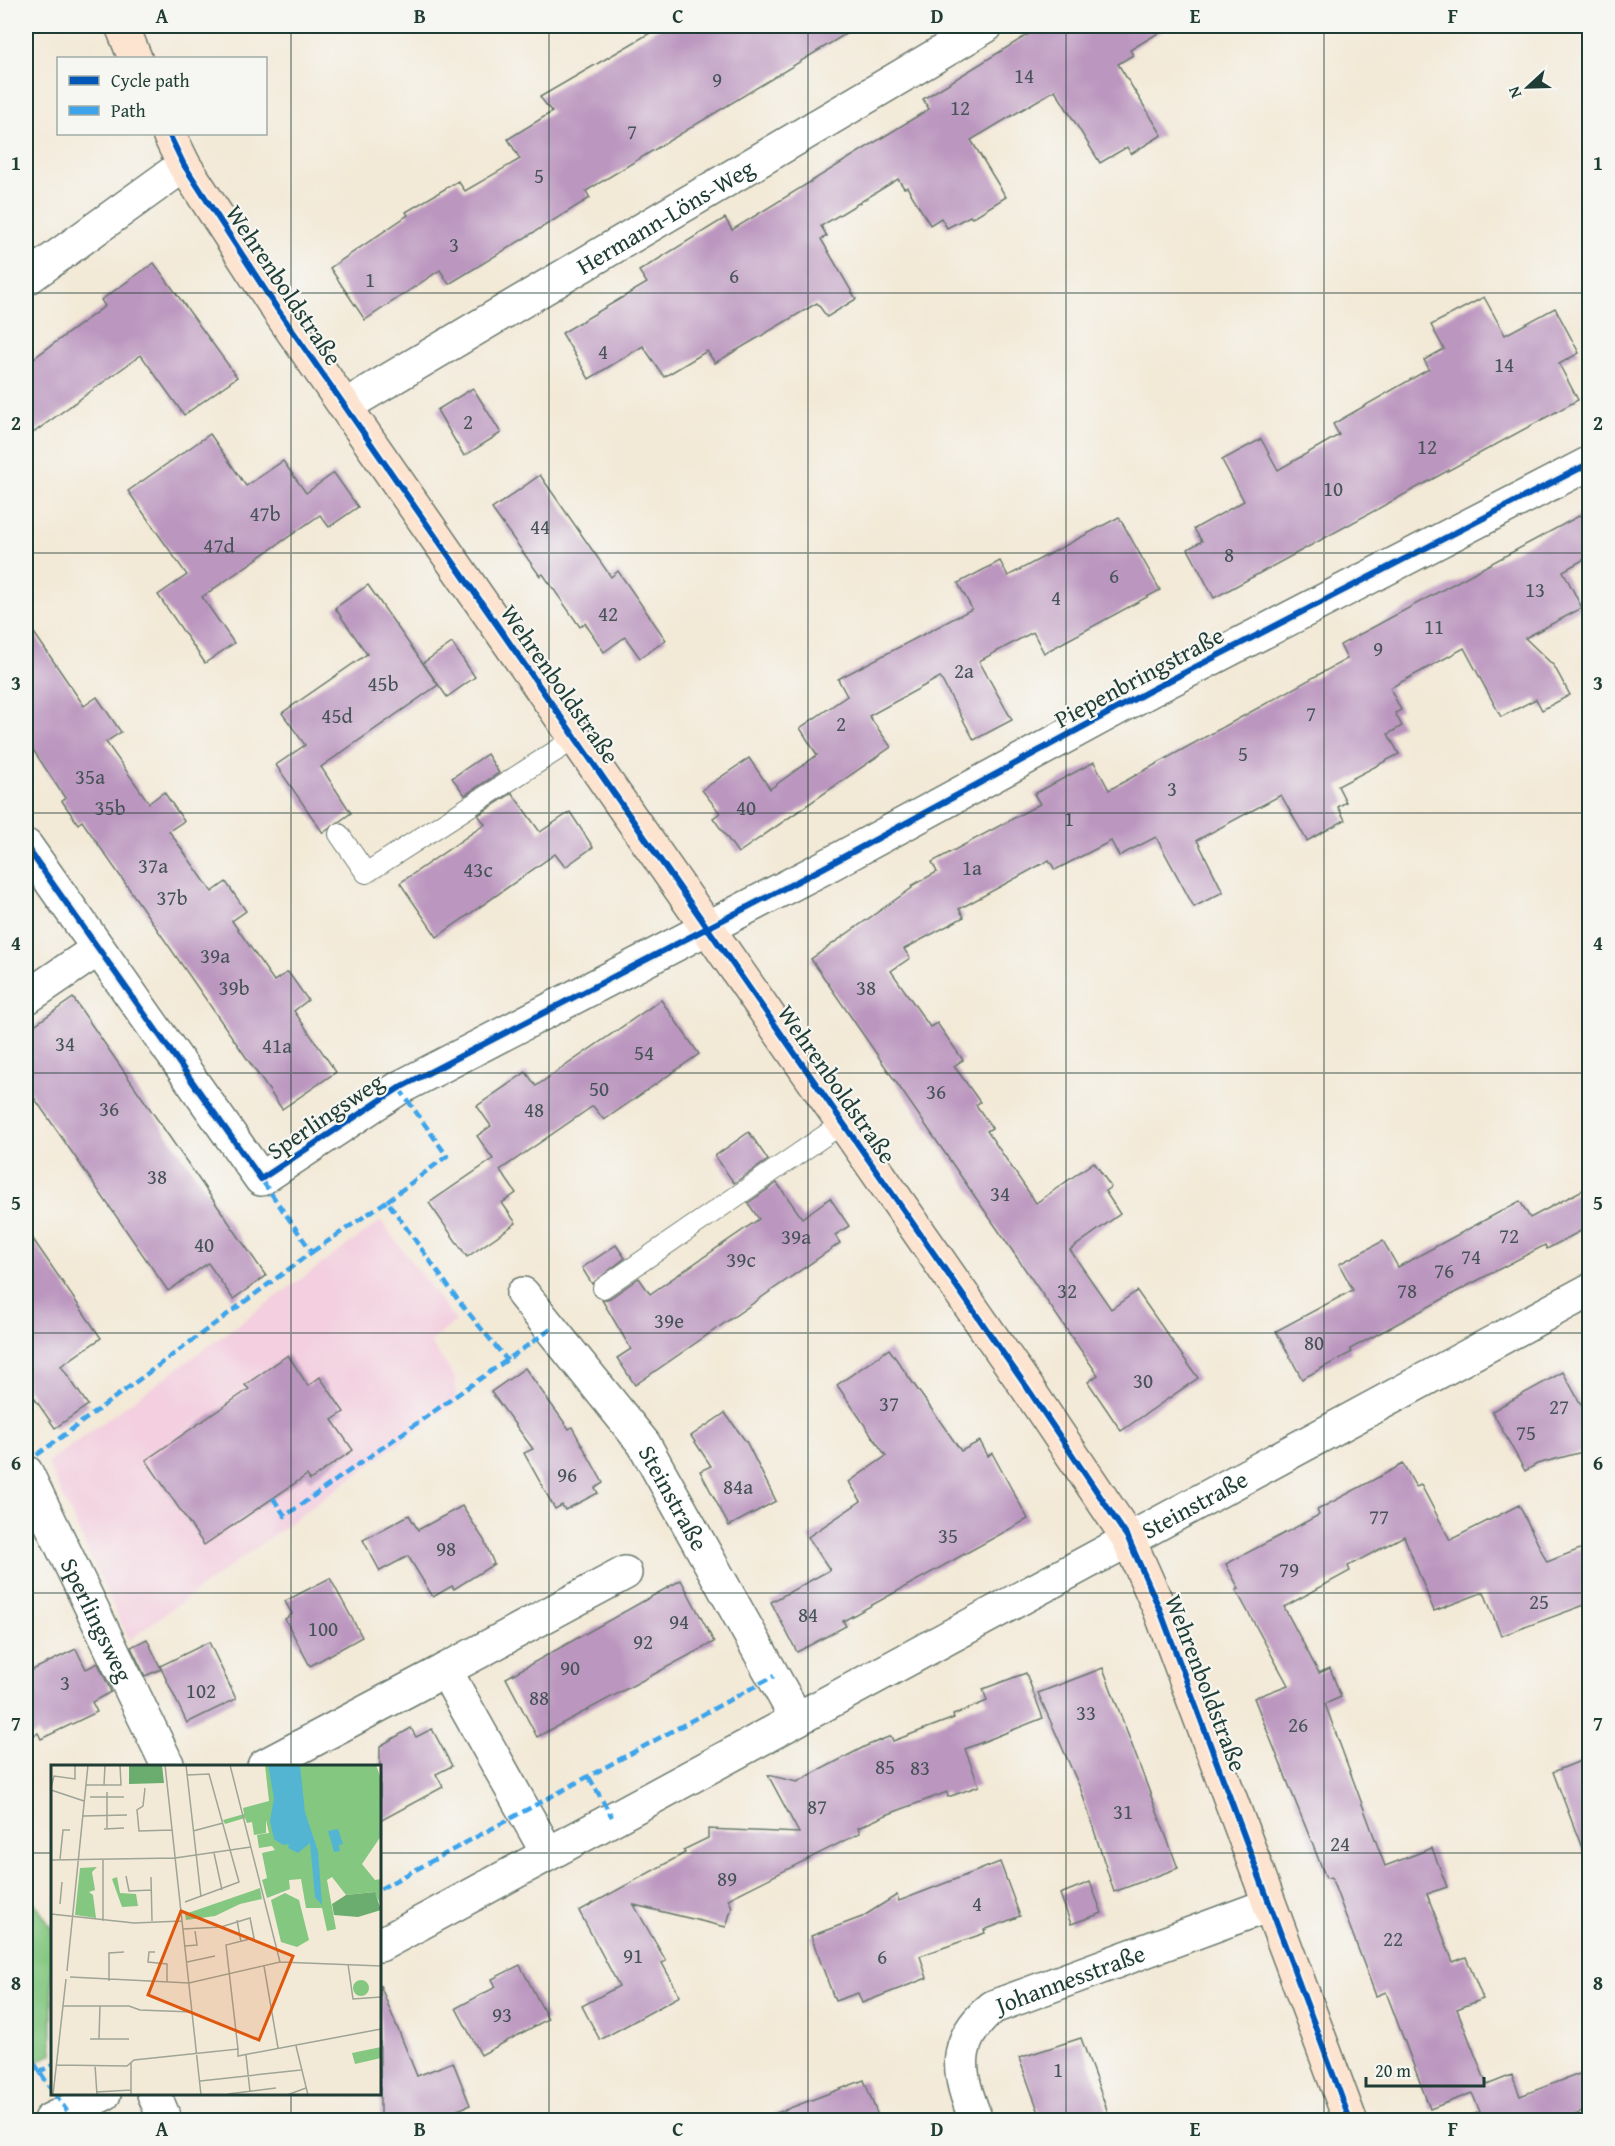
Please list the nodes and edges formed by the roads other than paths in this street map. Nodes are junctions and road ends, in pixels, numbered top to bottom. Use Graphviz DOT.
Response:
graph roads {
  1 [pos="122,26"];
  2 [pos="986,26"];
  3 [pos="135,57"];
  4 [pos="169,135"];
  5 [pos="184,165"];
  6 [pos="26,279"];
  7 [pos="345,406"];
  8 [pos="1590,464"];
  9 [pos="576,738"];
  10 [pos="339,834"];
  11 [pos="26,846"];
  12 [pos="707,927"];
  13 [pos="98,949"];
  14 [pos="26,998"];
  15 [pos="843,1123"];
  16 [pos="603,1288"];
  17 [pos="523,1294"];
  18 [pos="1588,1294"];
  19 [pos="26,1472"];
  20 [pos="1128,1538"];
  21 [pos="625,1573"];
  22 [pos="445,1670"];
  23 [pos="797,1719"];
  24 [pos="167,1765"];
  25 [pos="268,1765"];
  26 [pos="547,1852"];
  27 [pos="1269,1905"];
  28 [pos="381,1944"];
  29 [pos="102,2095"];
  30 [pos="154,2095"];
  31 [pos="50,2121"];
  32 [pos="165,2121"];
  33 [pos="976,2121"];
  34 [pos="1350,2121"];
  1 -- 3 [label="street"];
  2 -- 7 [label="street, Hermann-Löns-Weg"];
  4 -- 5 [label="street, Wehrenboldstraße"];
  5 -- 6 [label="street"];
  5 -- 7 [label="street, Wehrenboldstraße"];
  7 -- 9 [label="street, Wehrenboldstraße"];
  8 -- 12 [label="street, Piepenbringstraße"];
  9 -- 10 [label="lane"];
  9 -- 12 [label="street, Wehrenboldstraße"];
  11 -- 13 [label="street, Sperlingsweg"];
  12 -- 13 [label="street, Sperlingsweg"];
  12 -- 15 [label="street, Wehrenboldstraße"];
  13 -- 14 [label="street"];
  15 -- 16 [label="lane"];
  15 -- 20 [label="street, Wehrenboldstraße"];
  17 -- 23 [label="street, Steinstraße"];
  18 -- 20 [label="street, Steinstraße"];
  19 -- 24 [label="street, Sperlingsweg"];
  20 -- 23 [label="street, Steinstraße"];
  20 -- 27 [label="street, Wehrenboldstraße"];
  21 -- 22 [label="street"];
  22 -- 25 [label="street"];
  22 -- 26 [label="street"];
  23 -- 26 [label="street, Steinstraße"];
  26 -- 28 [label="street, Steinstraße"];
  27 -- 33 [label="street, Johannesstraße"];
  27 -- 34 [label="street, Wehrenboldstraße"];
  29 -- 31 [label="street"];
  30 -- 32 [label="street"];
}
